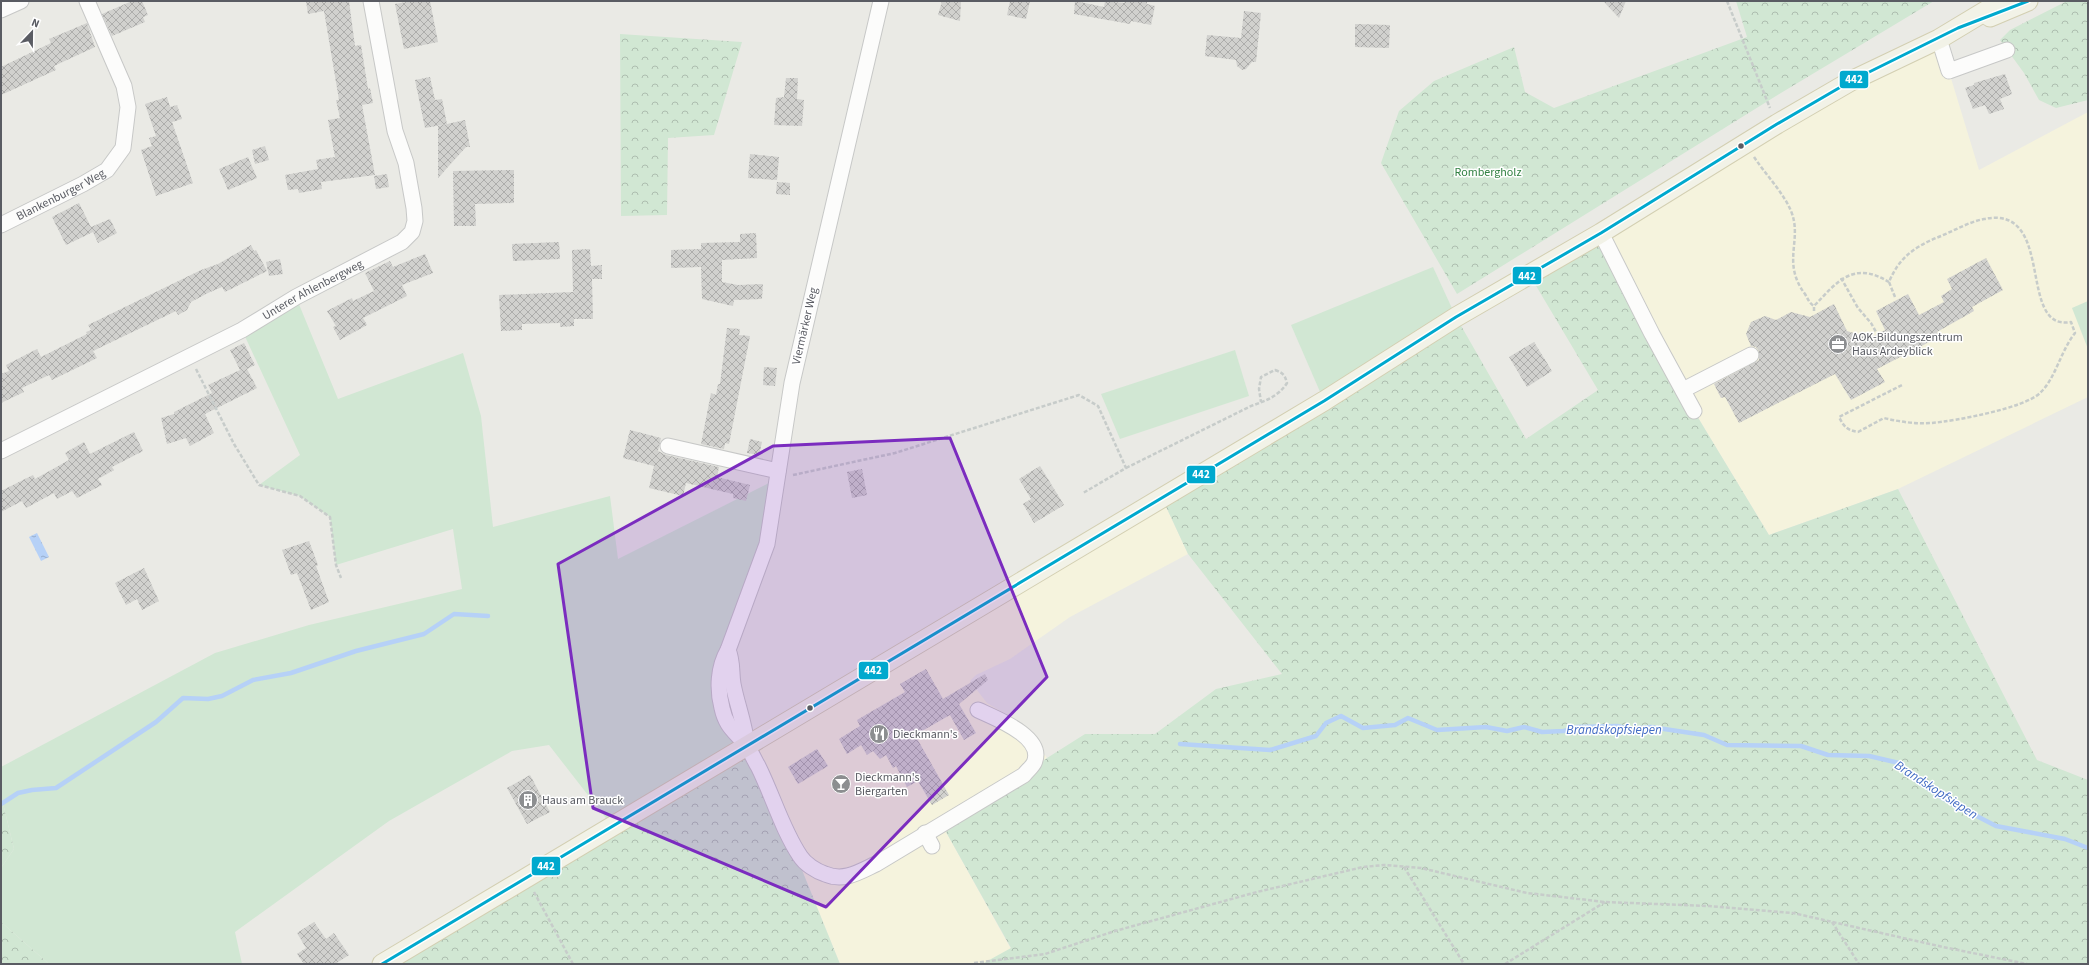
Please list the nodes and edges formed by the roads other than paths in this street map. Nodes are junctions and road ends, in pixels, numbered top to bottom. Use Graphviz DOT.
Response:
graph roads {
  1 [pos="21,1"];
  2 [pos="86,1"];
  3 [pos="371,1"];
  4 [pos="881,1"];
  5 [pos="2002,1"];
  6 [pos="2028,1"];
  7 [pos="1,10"];
  8 [pos="1958,28"];
  9 [pos="1939,39"];
  10 [pos="2007,50"];
  11 [pos="1,225"];
  12 [pos="1601,233"];
  13 [pos="1751,354"];
  14 [pos="1683,390"];
  15 [pos="1694,411"];
  16 [pos="668,446"];
  17 [pos="1,451"];
  18 [pos="778,475"];
  19 [pos="978,710"];
  20 [pos="747,746"];
  21 [pos="382,964"];
  1 -- 7 [label="street"];
  2 -- 11 [label="street, Blankenburger Weg"];
  3 -- 17 [label="street, Unterer Ahlenbergweg"];
  4 -- 18 [label="street, Viermärker Weg"];
  5 -- 8 [label="main road"];
  6 -- 8 [label="main road"];
  8 -- 9 [label="main road"];
  9 -- 10 [label="street"];
  9 -- 12 [label="main road"];
  12 -- 14 [label="street"];
  12 -- 20 [label="main road"];
  13 -- 14 [label="street"];
  14 -- 15 [label="street"];
  16 -- 18 [label="street"];
  18 -- 20 [label="street, Viermärker Weg"];
  19 -- 20 [label="street, Viermärker Weg"];
  20 -- 21 [label="main road"];
}
